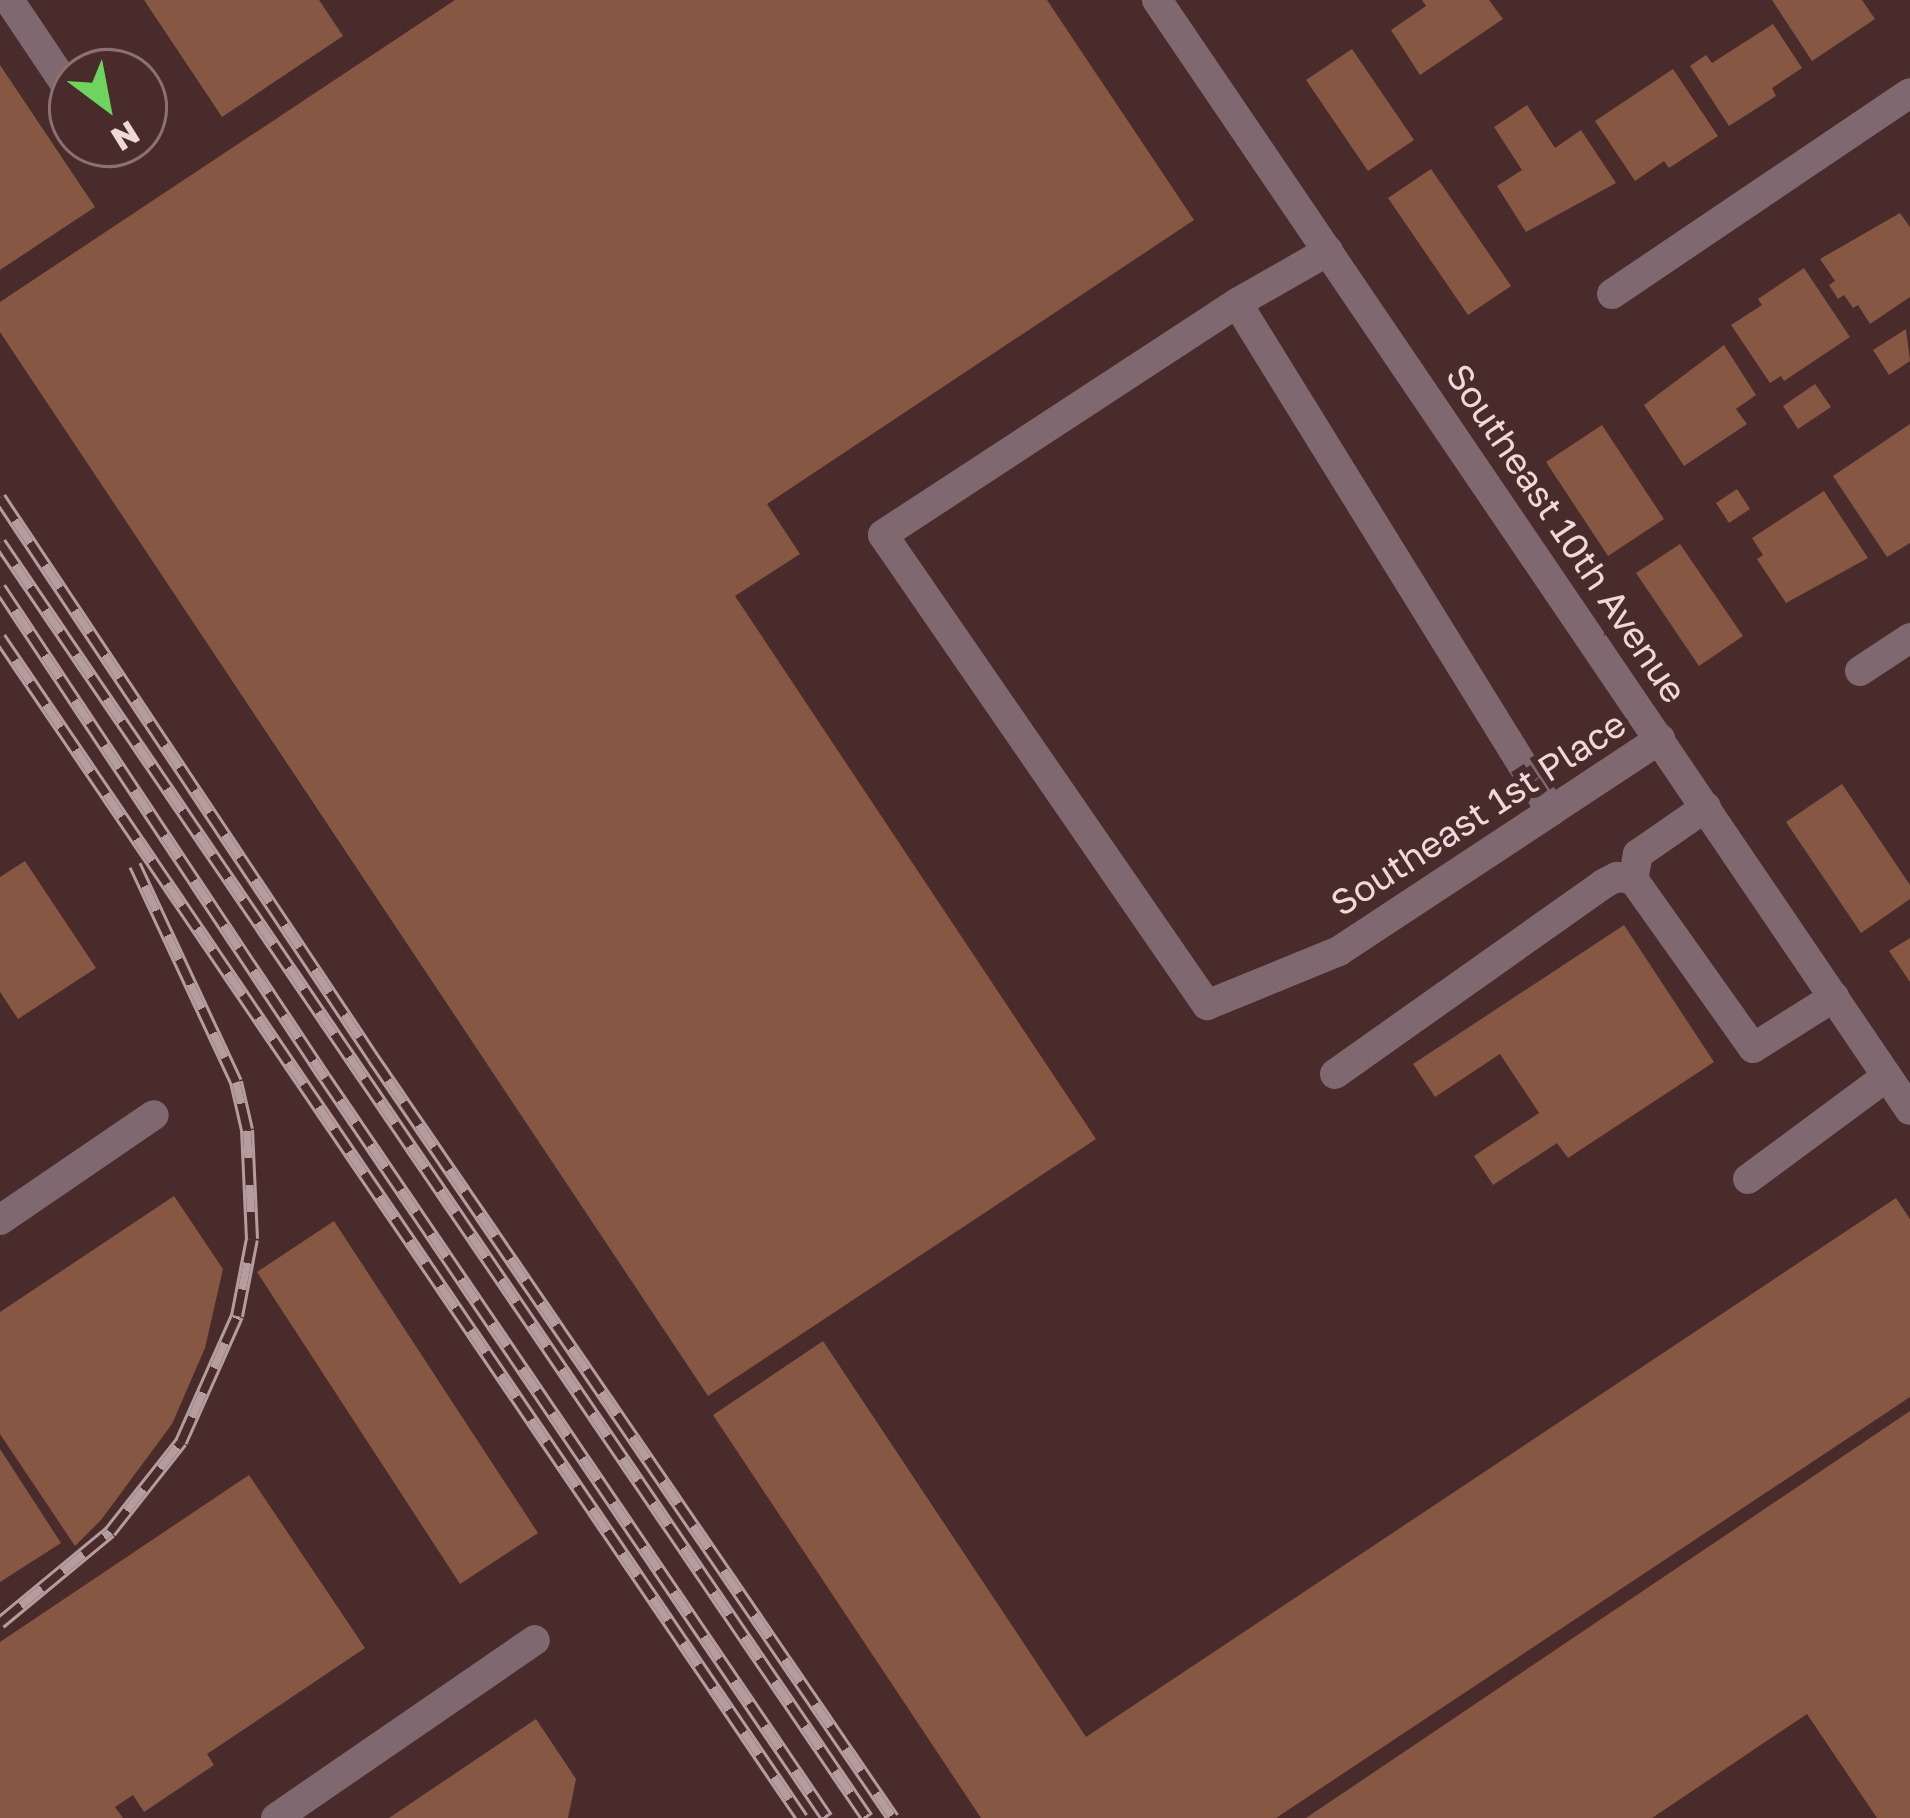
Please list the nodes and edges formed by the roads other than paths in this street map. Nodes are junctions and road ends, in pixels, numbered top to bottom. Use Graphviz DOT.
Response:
graph roads {
  1 [pos="9,0"];
  2 [pos="1157,0"];
  3 [pos="48,58"];
  4 [pos="1910,93"];
  5 [pos="1328,251"];
  6 [pos="1612,294"];
  7 [pos="1237,303"];
  8 [pos="1910,638"];
  9 [pos="1861,671"];
  10 [pos="1660,739"];
  11 [pos="1706,807"];
  12 [pos="1551,811"];
  13 [pos="1633,879"];
  14 [pos="1834,997"];
  15 [pos="1335,1075"];
  16 [pos="1887,1076"];
  17 [pos="1910,1110"];
  18 [pos="154,1115"];
  19 [pos="1748,1179"];
  20 [pos="0,1220"];
  21 [pos="535,1640"];
  22 [pos="276,1818"];
  1 -- 3 [label="street"];
  2 -- 5 [label="street, Southeast 10th Avenue"];
  4 -- 6 [label="street"];
  5 -- 7 [label="street"];
  5 -- 10 [label="street, Southeast 10th Avenue"];
  7 -- 12 [label="street"];
  7 -- 12 [label="street, Southeast 1st Place"];
  8 -- 9 [label="street"];
  10 -- 11 [label="street, Southeast 10th Avenue"];
  10 -- 12 [label="street, Southeast 1st Place"];
  11 -- 13 [label="street"];
  11 -- 14 [label="street, Southeast 10th Avenue"];
  13 -- 14 [label="street"];
  13 -- 15 [label="street"];
  14 -- 16 [label="street, Southeast 10th Avenue"];
  16 -- 17 [label="street, Southeast 10th Avenue"];
  16 -- 19 [label="street"];
  18 -- 20 [label="street"];
  21 -- 22 [label="street"];
}
